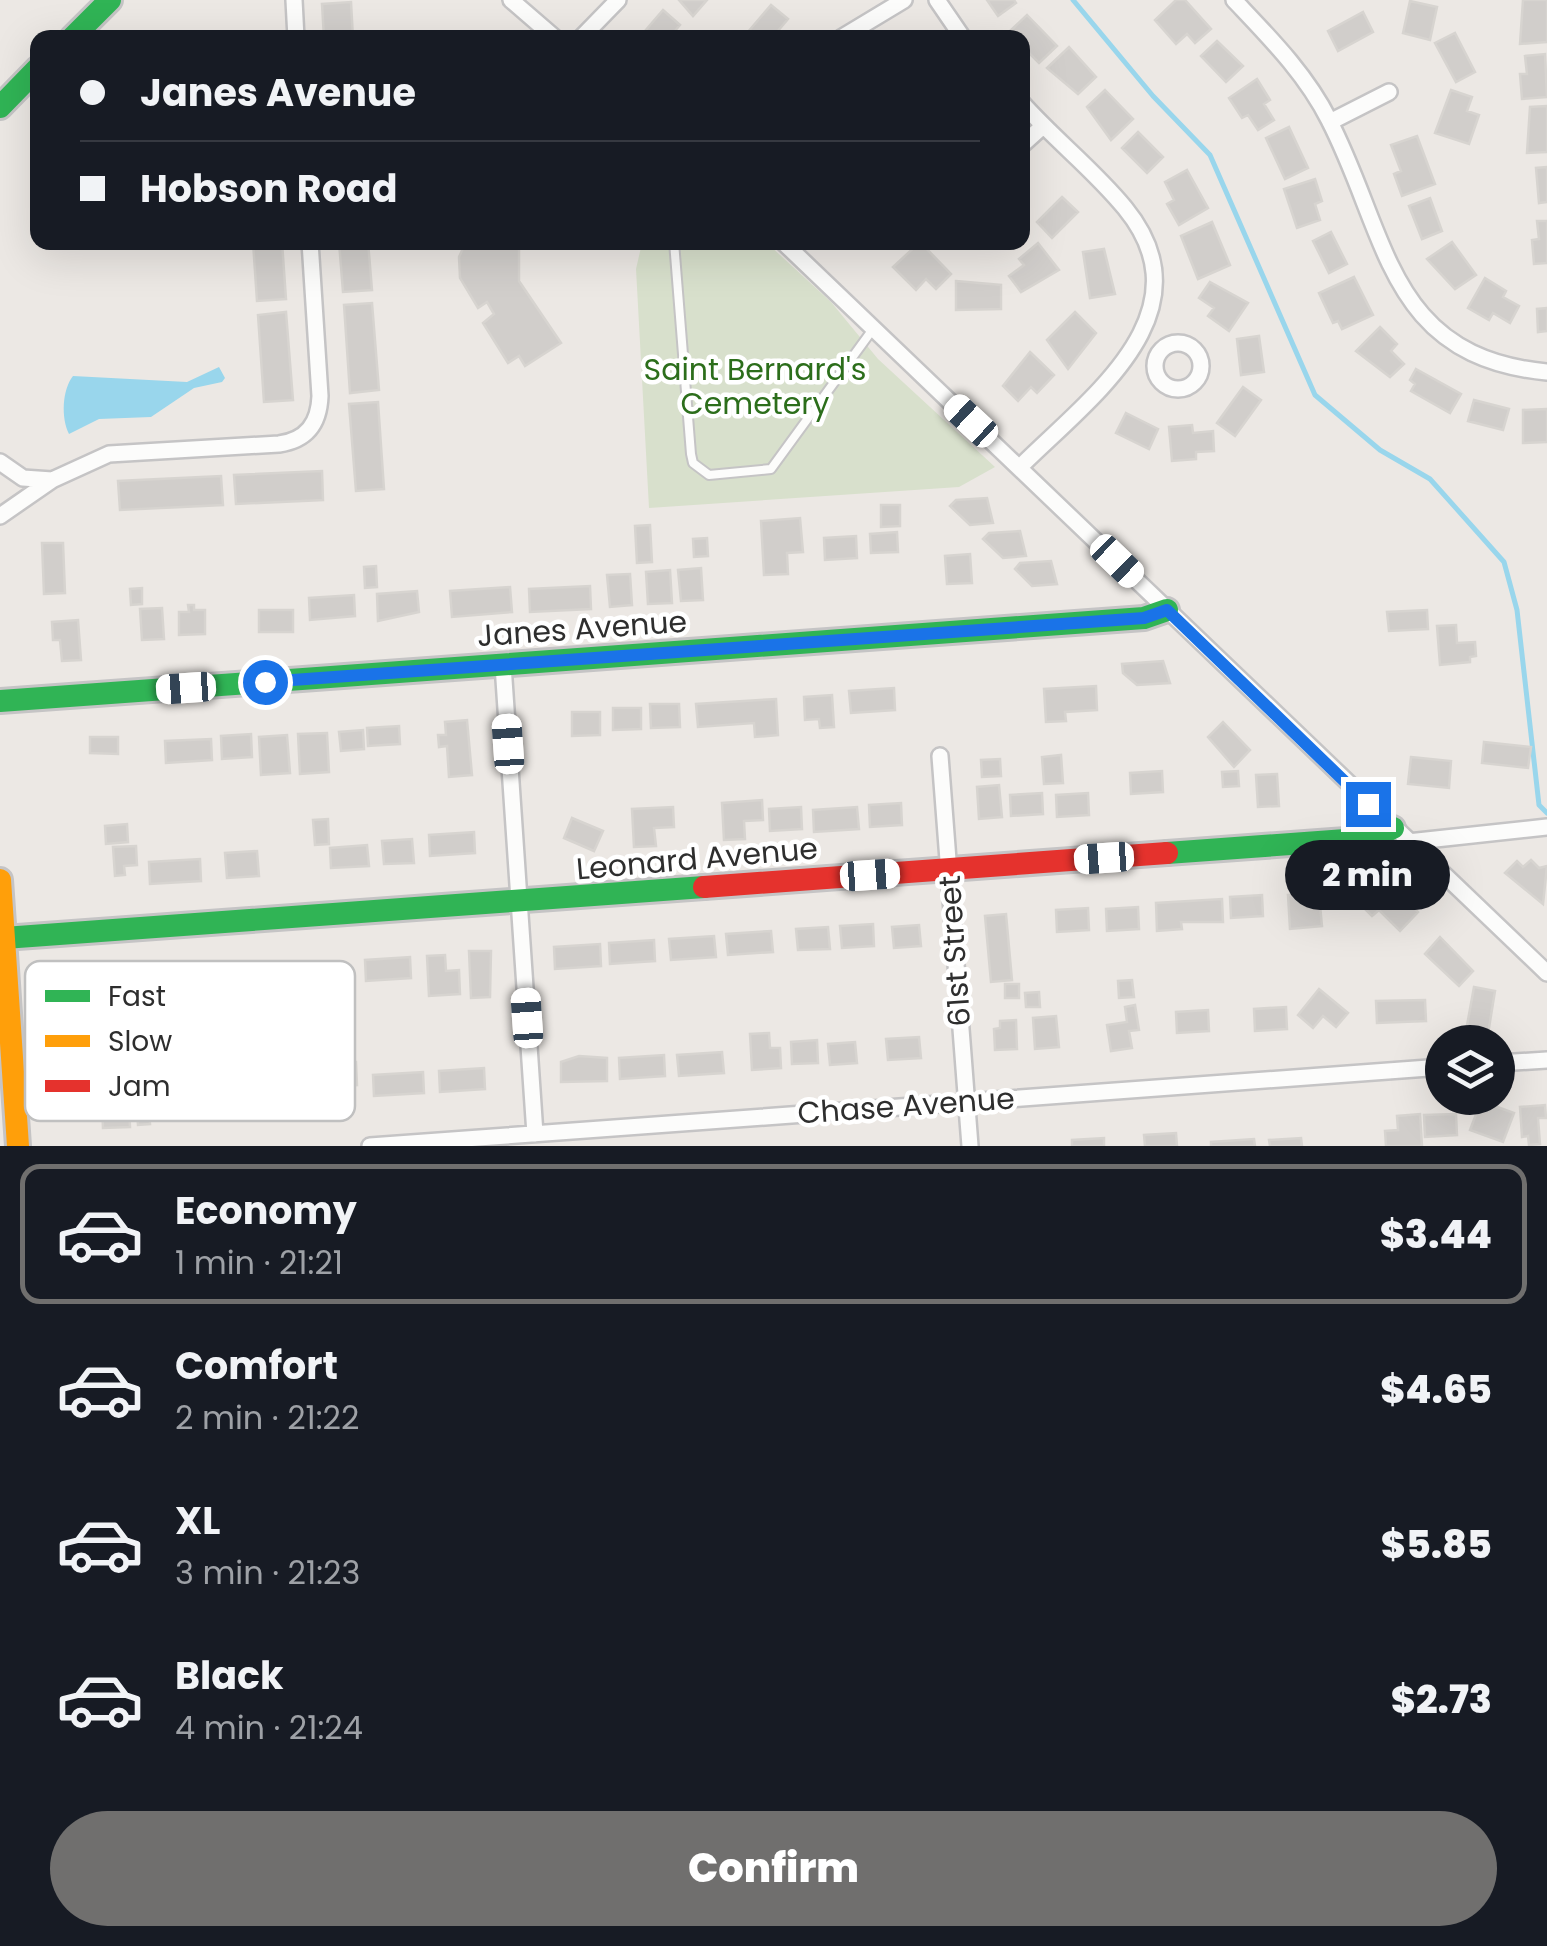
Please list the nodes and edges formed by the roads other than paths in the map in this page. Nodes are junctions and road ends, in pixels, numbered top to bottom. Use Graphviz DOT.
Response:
graph roads {
  1 [pos="110,0"];
  2 [pos="294,0"];
  3 [pos="511,0"];
  4 [pos="618,0"];
  5 [pos="904,0"];
  6 [pos="937,0"];
  7 [pos="1234,0"];
  8 [pos="80,30"];
  9 [pos="296,30"];
  10 [pos="547,30"];
  11 [pos="590,30"];
  12 [pos="854,30"];
  13 [pos="958,30"];
  14 [pos="30,61"];
  15 [pos="0,73"];
  16 [pos="30,76"];
  17 [pos="1389,92"];
  18 [pos="0,107"];
  19 [pos="1030,112"];
  20 [pos="1330,122"];
  21 [pos="1043,126"];
  22 [pos="1030,138"];
  23 [pos="311,250"];
  24 [pos="675,250"];
  25 [pos="791,250"];
  26 [pos="874,329"];
  27 [pos="1141,341"];
  28 [pos="1158,354"];
  29 [pos="1547,372"];
  30 [pos="0,462"];
  31 [pos="1020,467"];
  32 [pos="52,480"];
  33 [pos="0,516"];
  34 [pos="1167,610"];
  35 [pos="503,664"];
  36 [pos="0,701"];
  37 [pos="940,756"];
  38 [pos="1547,827"];
  39 [pos="1401,835"];
  40 [pos="948,869"];
  41 [pos="0,880"];
  42 [pos="519,903"];
  43 [pos="2,938"];
  44 [pos="1547,973"];
  45 [pos="1547,1060"];
  46 [pos="1515,1062"];
  47 [pos="1425,1068"];
  48 [pos="967,1102"];
  49 [pos="535,1134"];
  50 [pos="18,1146"];
  51 [pos="370,1146"];
  52 [pos="970,1146"];
  1 -- 8 [label="main road"];
  2 -- 9 [label="street"];
  3 -- 10 [label="street"];
  4 -- 11 [label="street"];
  5 -- 12 [label="street"];
  6 -- 13 [label="street"];
  7 -- 20 [label="street"];
  14 -- 15 [label="main road"];
  16 -- 18 [label="main road"];
  17 -- 20 [label="street"];
  19 -- 21 [label="street"];
  20 -- 29 [label="street"];
  21 -- 22 [label="street"];
  21 -- 27 [label="street"];
  23 -- 32 [label="street"];
  24 -- 26 [label="lane"];
  25 -- 26 [label="street"];
  26 -- 31 [label="street"];
  27 -- 28 [label="street"];
  27 -- 31 [label="street"];
  30 -- 32 [label="street"];
  31 -- 34 [label="street"];
  32 -- 33 [label="street"];
  34 -- 35 [label="main road, Janes Avenue"];
  34 -- 39 [label="street"];
  35 -- 36 [label="main road, Janes Avenue"];
  35 -- 42 [label="street"];
  37 -- 40 [label="street, 61st Street"];
  38 -- 39 [label="street, Leonard Avenue"];
  39 -- 40 [label="main road, Leonard Avenue"];
  39 -- 44 [label="street"];
  40 -- 42 [label="main road, Leonard Avenue"];
  40 -- 48 [label="street, 61st Street"];
  41 -- 43 [label="main road"];
  42 -- 43 [label="main road, Leonard Avenue"];
  42 -- 49 [label="street"];
  43 -- 50 [label="main road"];
  45 -- 46 [label="street"];
  47 -- 48 [label="street, Chase Avenue"];
  48 -- 49 [label="street, Chase Avenue"];
  48 -- 52 [label="street, 61st Street"];
  49 -- 51 [label="street, Chase Avenue"];
}
